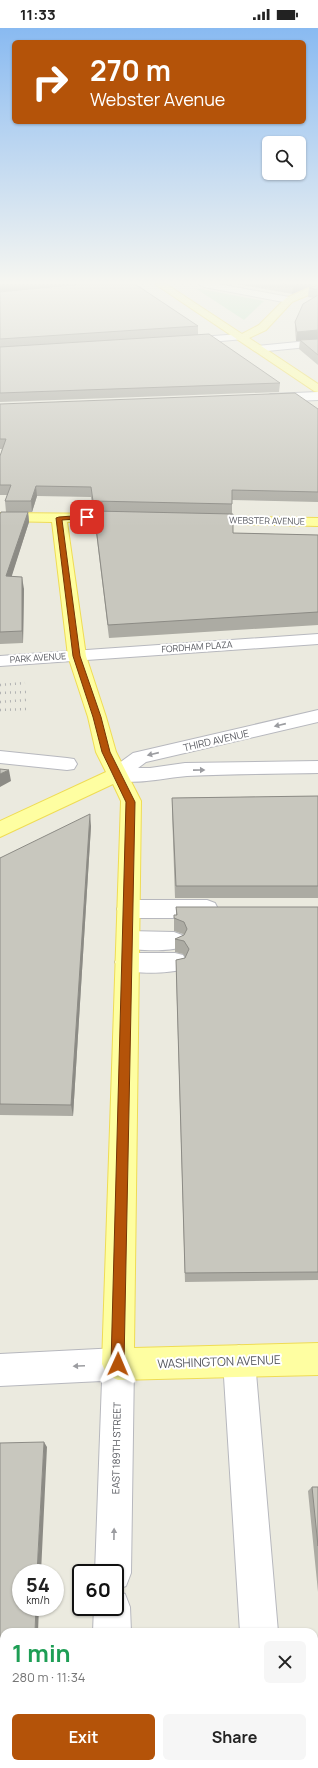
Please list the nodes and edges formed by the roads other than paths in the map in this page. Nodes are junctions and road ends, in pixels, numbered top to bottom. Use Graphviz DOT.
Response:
graph roads {
  1 [pos="282,365"];
  2 [pos="318,389"];
  3 [pos="318,396"];
  4 [pos="257,398"];
  5 [pos="0,517"];
  6 [pos="59,518"];
  7 [pos="142,518"];
  8 [pos="190,519"];
  9 [pos="318,522"];
  10 [pos="318,639"];
  11 [pos="77,656"];
  12 [pos="0,661"];
  13 [pos="318,716"];
  14 [pos="0,757"];
  15 [pos="67,764"];
  16 [pos="318,767"];
  17 [pos="118,774"];
  18 [pos="0,830"];
  19 [pos="128,909"];
  20 [pos="224,909"];
  21 [pos="127,951"];
  22 [pos="175,951"];
  23 [pos="318,1359"];
  24 [pos="239,1361"];
  25 [pos="118,1364"];
  26 [pos="0,1370"];
  27 [pos="113,1564"];
  28 [pos="112,1616"];
  29 [pos="112,1628"];
  30 [pos="259,1628"];
  1 -- 2 [label="main road"];
  3 -- 4 [label="street"];
  5 -- 6 [label="main road"];
  6 -- 7 [label="main road"];
  6 -- 11 [label="main road, EAST 189TH STREET"];
  8 -- 9 [label="main road, WEBSTER AVENUE"];
  10 -- 11 [label="street, FORDHAM PLAZA"];
  11 -- 12 [label="street, PARK AVENUE"];
  11 -- 17 [label="main road, EAST 189TH STREET"];
  13 -- 17 [label="street, THIRD AVENUE, one-way"];
  14 -- 15 [label="street"];
  17 -- 16 [label="street, THIRD AVENUE, one-way"];
  17 -- 18 [label="main road, THIRD AVENUE"];
  17 -- 19 [label="main road, EAST 189TH STREET"];
  19 -- 20 [label="street"];
  19 -- 21 [label="main road, EAST 189TH STREET"];
  21 -- 22 [label="street"];
  21 -- 25 [label="main road, EAST 189TH STREET"];
  23 -- 24 [label="main road, WASHINGTON AVENUE"];
  24 -- 25 [label="main road, WASHINGTON AVENUE"];
  24 -- 30 [label="street"];
  25 -- 26 [label="street, WASHINGTON AVENUE, one-way"];
  27 -- 25 [label="street, EAST 189TH STREET, one-way"];
  28 -- 29 [label="street"];
}
